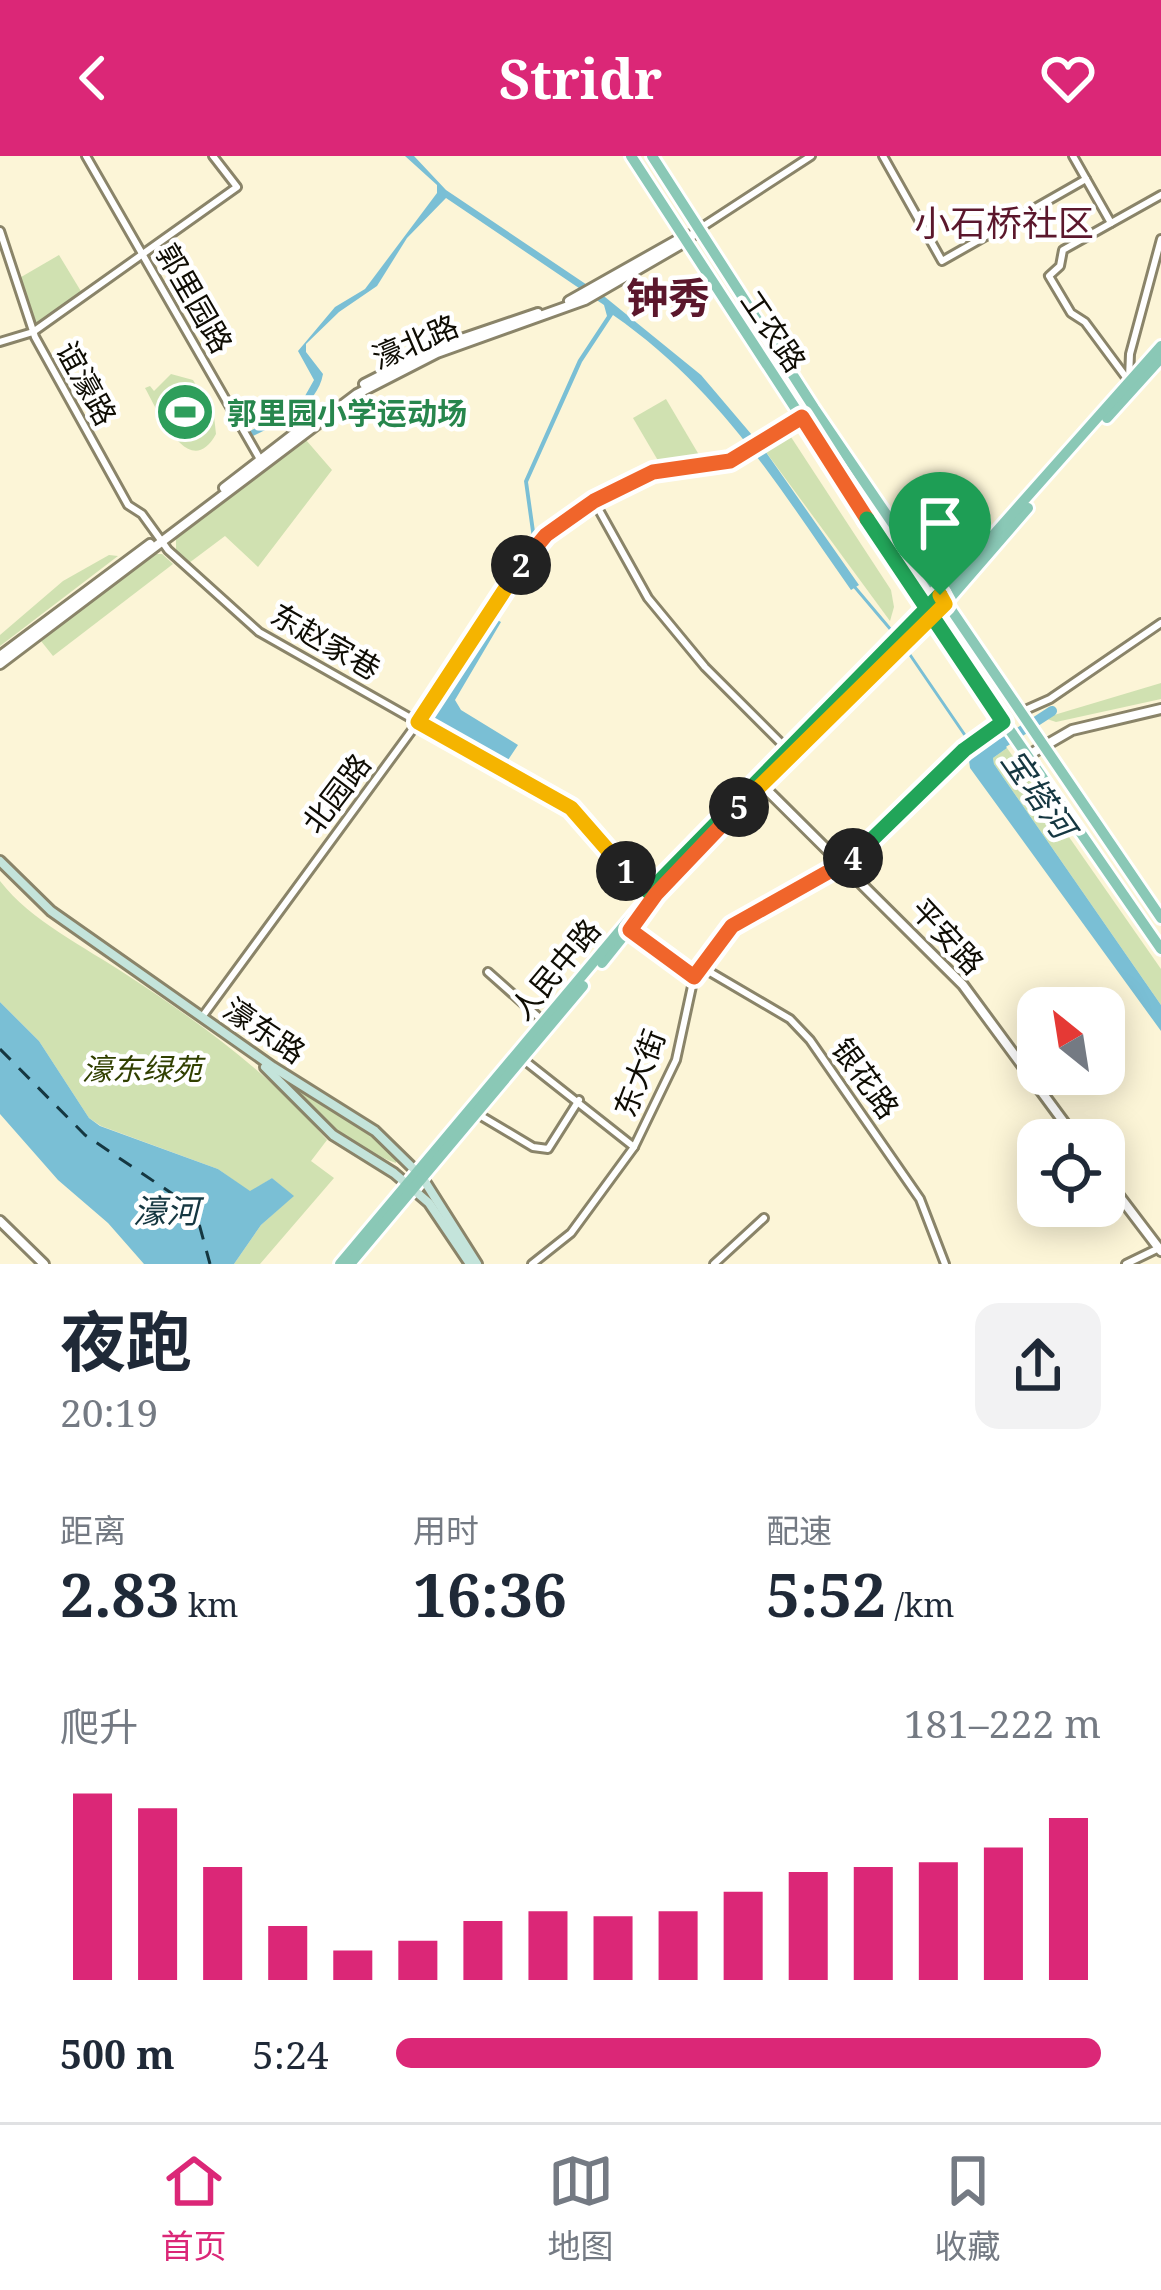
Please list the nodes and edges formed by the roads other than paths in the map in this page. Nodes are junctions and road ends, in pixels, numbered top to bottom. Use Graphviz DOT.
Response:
graph roads {
  1 [pos="86,156"];
  2 [pos="213,156"];
  3 [pos="631,156"];
  4 [pos="652,156"];
  5 [pos="811,156"];
  6 [pos="883,156"];
  7 [pos="1073,156"];
  8 [pos="1086,179"];
  9 [pos="1160,198"];
  10 [pos="1111,223"];
  11 [pos="699,230"];
  12 [pos="0,231"];
  13 [pos="684,239"];
  14 [pos="1161,239"];
  15 [pos="141,253"];
  16 [pos="33,332"];
  17 [pos="0,342"];
  18 [pos="1161,346"];
  19 [pos="1161,358"];
  20 [pos="1132,384"];
  21 [pos="802,417"];
  22 [pos="262,461"];
  23 [pos="594,501"];
  24 [pos="160,539"];
  25 [pos="942,600"];
  26 [pos="929,613"];
  27 [pos="1161,623"];
  28 [pos="894,648"];
  29 [pos="0,660"];
  30 [pos="1161,710"];
  31 [pos="1022,715"];
  32 [pos="418,722"];
  33 [pos="1005,724"];
  34 [pos="1041,745"];
  35 [pos="788,749"];
  36 [pos="1027,756"];
  37 [pos="761,784"];
  38 [pos="0,865"];
  39 [pos="846,865"];
  40 [pos="649,892"];
  41 [pos="1161,919"];
  42 [pos="630,930"];
  43 [pos="1161,949"];
  44 [pos="698,965"];
  45 [pos="488,973"];
  46 [pos="694,977"];
  47 [pos="202,1017"];
  48 [pos="543,1021"];
  49 [pos="521,1059"];
  50 [pos="579,1100"];
  51 [pos="476,1112"];
  52 [pos="1062,1119"];
  53 [pos="634,1147"];
  54 [pos="419,1174"];
  55 [pos="409,1185"];
  56 [pos="1125,1203"];
  57 [pos="764,1219"];
  58 [pos="0,1221"];
  59 [pos="1160,1249"];
  60 [pos="44,1264"];
  61 [pos="340,1264"];
  62 [pos="350,1264"];
  63 [pos="474,1264"];
  64 [pos="532,1264"];
  65 [pos="714,1264"];
  66 [pos="944,1264"];
  67 [pos="1126,1264"];
  1 -- 15 [label="street, 郭里园路"];
  2 -- 15 [label="street"];
  3 -- 13 [label="main road, 工农路"];
  4 -- 11 [label="main road, 工农路"];
  5 -- 11 [label="street, 濠北路"];
  6 -- 8 [label="street"];
  7 -- 8 [label="street"];
  8 -- 10 [label="street"];
  9 -- 10 [label="street"];
  10 -- 20 [label="street"];
  11 -- 13 [label="street, 濠北路"];
  11 -- 25 [label="main road, 工农路"];
  12 -- 16 [label="street, 谊濠路"];
  13 -- 21 [label="main road, 工农路"];
  13 -- 22 [label="street, 濠北路"];
  14 -- 20 [label="street"];
  15 -- 16 [label="street"];
  15 -- 22 [label="street, 郭里园路"];
  16 -- 17 [label="street"];
  16 -- 24 [label="street, 谊濠路"];
  18 -- 20 [label="main road, 人民中路"];
  19 -- 20 [label="main road, 人民中路"];
  20 -- 25 [label="main road, 人民中路"];
  21 -- 23 [label="street, 北园路"];
  21 -- 26 [label="main road, 工农路"];
  22 -- 24 [label="street, 濠北路"];
  23 -- 32 [label="street, 北园路"];
  23 -- 35 [label="street"];
  24 -- 29 [label="street, 濠北路"];
  24 -- 32 [label="street, 东赵家巷"];
  25 -- 26 [label="main road, 人民中路"];
  25 -- 31 [label="main road, 工农路"];
  26 -- 28 [label="main road, 人民中路"];
  26 -- 33 [label="main road, 工农路"];
  27 -- 31 [label="street"];
  28 -- 35 [label="main road, 人民中路"];
  28 -- 37 [label="main road, 人民中路"];
  30 -- 34 [label="street"];
  31 -- 34 [label="main road, 工农路"];
  32 -- 40 [label="street, 东赵家巷"];
  32 -- 47 [label="street, 北园路"];
  33 -- 36 [label="main road, 工农路"];
  33 -- 39 [label="street, 东大街"];
  34 -- 36 [label="street"];
  34 -- 41 [label="main road, 工农路"];
  35 -- 40 [label="main road, 人民中路"];
  36 -- 43 [label="main road, 工农路"];
  37 -- 39 [label="street, 平安路"];
  37 -- 42 [label="main road, 人民中路"];
  38 -- 47 [label="main road, 濠东路"];
  38 -- 55 [label="main road, 濠东路"];
  39 -- 44 [label="street, 东大街"];
  39 -- 52 [label="street, 平安路"];
  40 -- 48 [label="main road, 人民中路"];
  42 -- 46 [label="street"];
  42 -- 49 [label="main road, 人民中路"];
  44 -- 46 [label="street, 东大街"];
  44 -- 66 [label="street, 银花路"];
  45 -- 48 [label="street"];
  46 -- 53 [label="street, 东大街"];
  47 -- 54 [label="main road, 濠东路"];
  48 -- 54 [label="main road, 人民中路"];
  49 -- 50 [label="street"];
  49 -- 51 [label="main road, 人民中路"];
  50 -- 51 [label="street"];
  50 -- 53 [label="street"];
  51 -- 54 [label="main road, 人民中路"];
  53 -- 64 [label="street, 东大街"];
  54 -- 55 [label="main road, 人民中路"];
  54 -- 63 [label="main road, 濠东路"];
  55 -- 61 [label="main road, 人民中路"];
  55 -- 62 [label="main road, 人民中路"];
  55 -- 63 [label="main road, 濠东路"];
  56 -- 59 [label="street"];
  57 -- 65 [label="street"];
  58 -- 60 [label="street"];
  59 -- 67 [label="street"];
}
